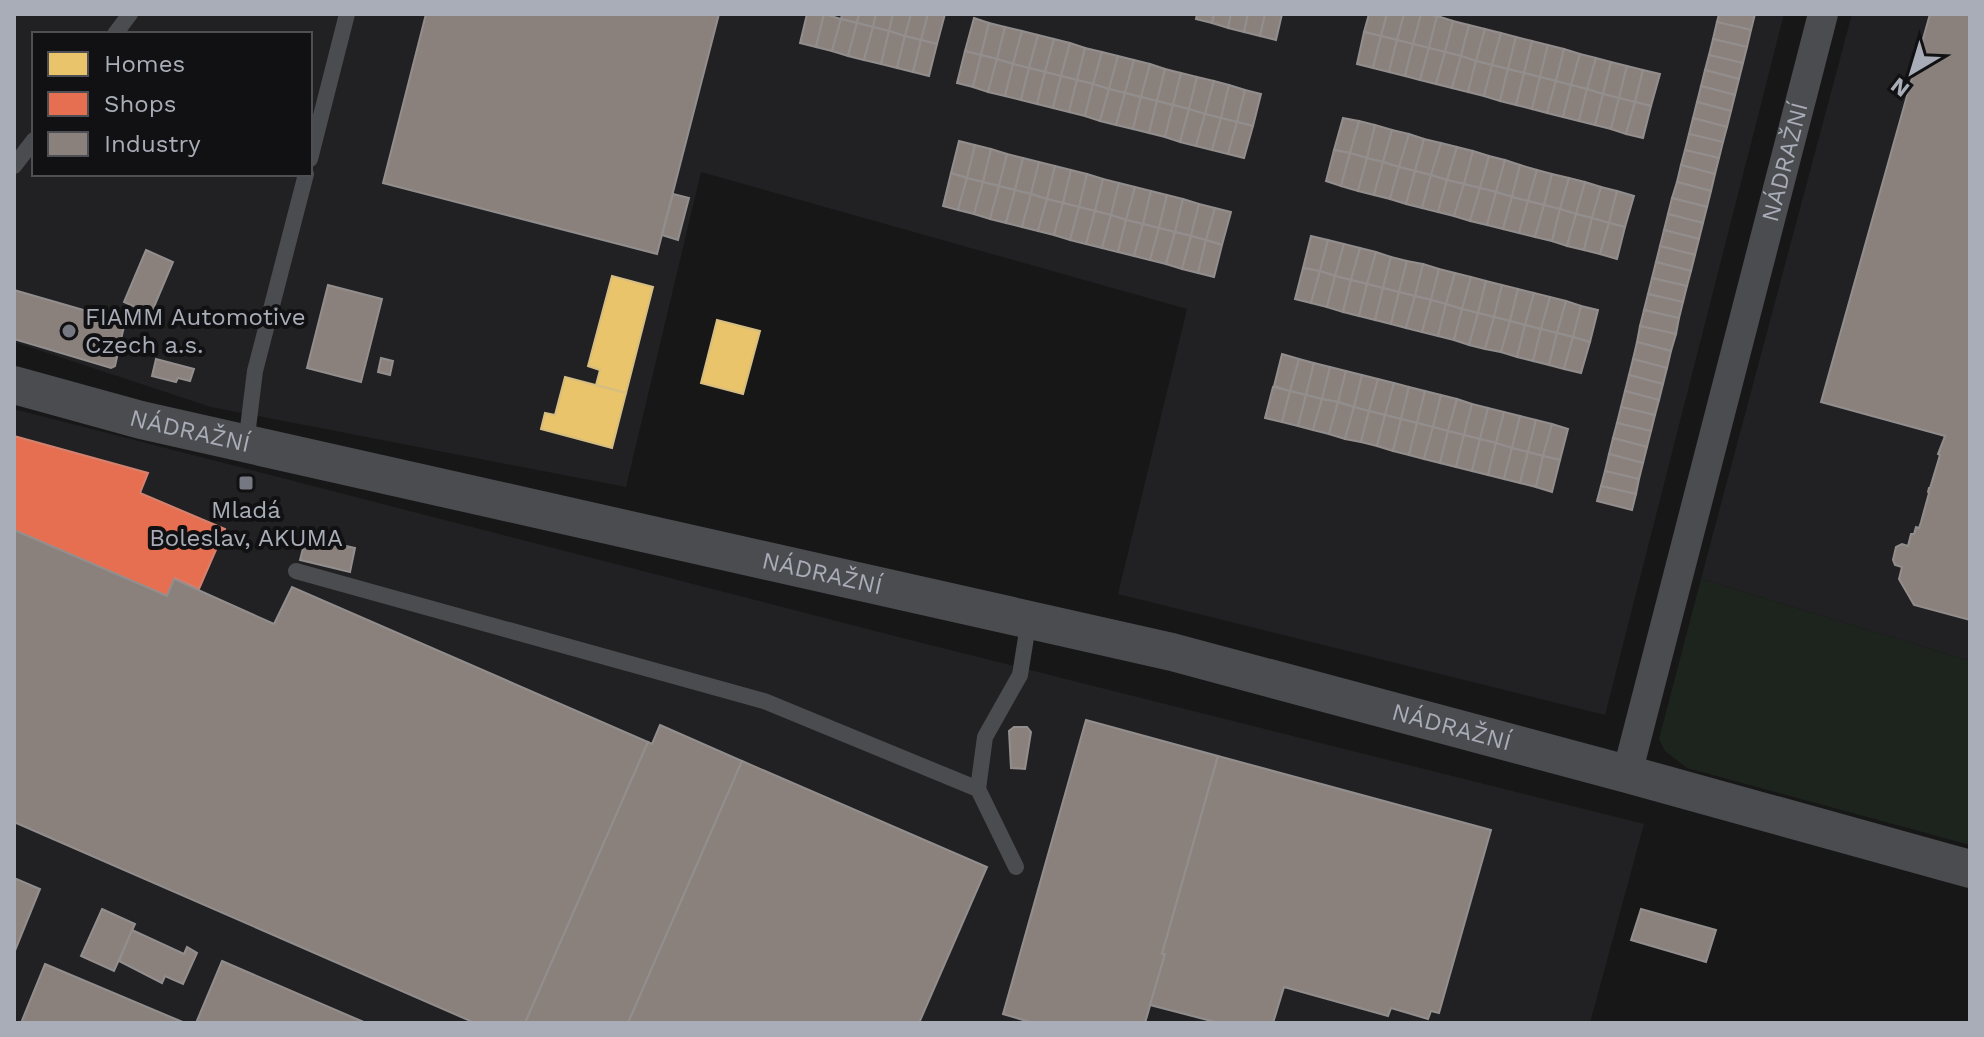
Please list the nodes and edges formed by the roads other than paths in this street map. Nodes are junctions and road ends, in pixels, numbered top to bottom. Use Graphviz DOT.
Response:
graph roads {
  1 [pos="130,14"];
  2 [pos="347,14"];
  3 [pos="1823,14"];
  4 [pos="116,32"];
  5 [pos="32,143"];
  6 [pos="312,151"];
  7 [pos="14,166"];
  8 [pos="305,176"];
  9 [pos="14,385"];
  10 [pos="246,444"];
  11 [pos="296,571"];
  12 [pos="1029,619"];
  13 [pos="1627,774"];
  14 [pos="978,789"];
  15 [pos="1016,867"];
  16 [pos="1970,869"];
  1 -- 4 [label="lane"];
  2 -- 6 [label="lane"];
  3 -- 13 [label="street, NÁDRAŽNÍ"];
  5 -- 7 [label="lane"];
  8 -- 10 [label="lane"];
  9 -- 10 [label="street, NÁDRAŽNÍ"];
  10 -- 12 [label="street, NÁDRAŽNÍ"];
  11 -- 14 [label="lane"];
  12 -- 13 [label="street, NÁDRAŽNÍ"];
  12 -- 14 [label="lane"];
  13 -- 16 [label="street, NÁDRAŽNÍ"];
  14 -- 15 [label="lane"];
}
